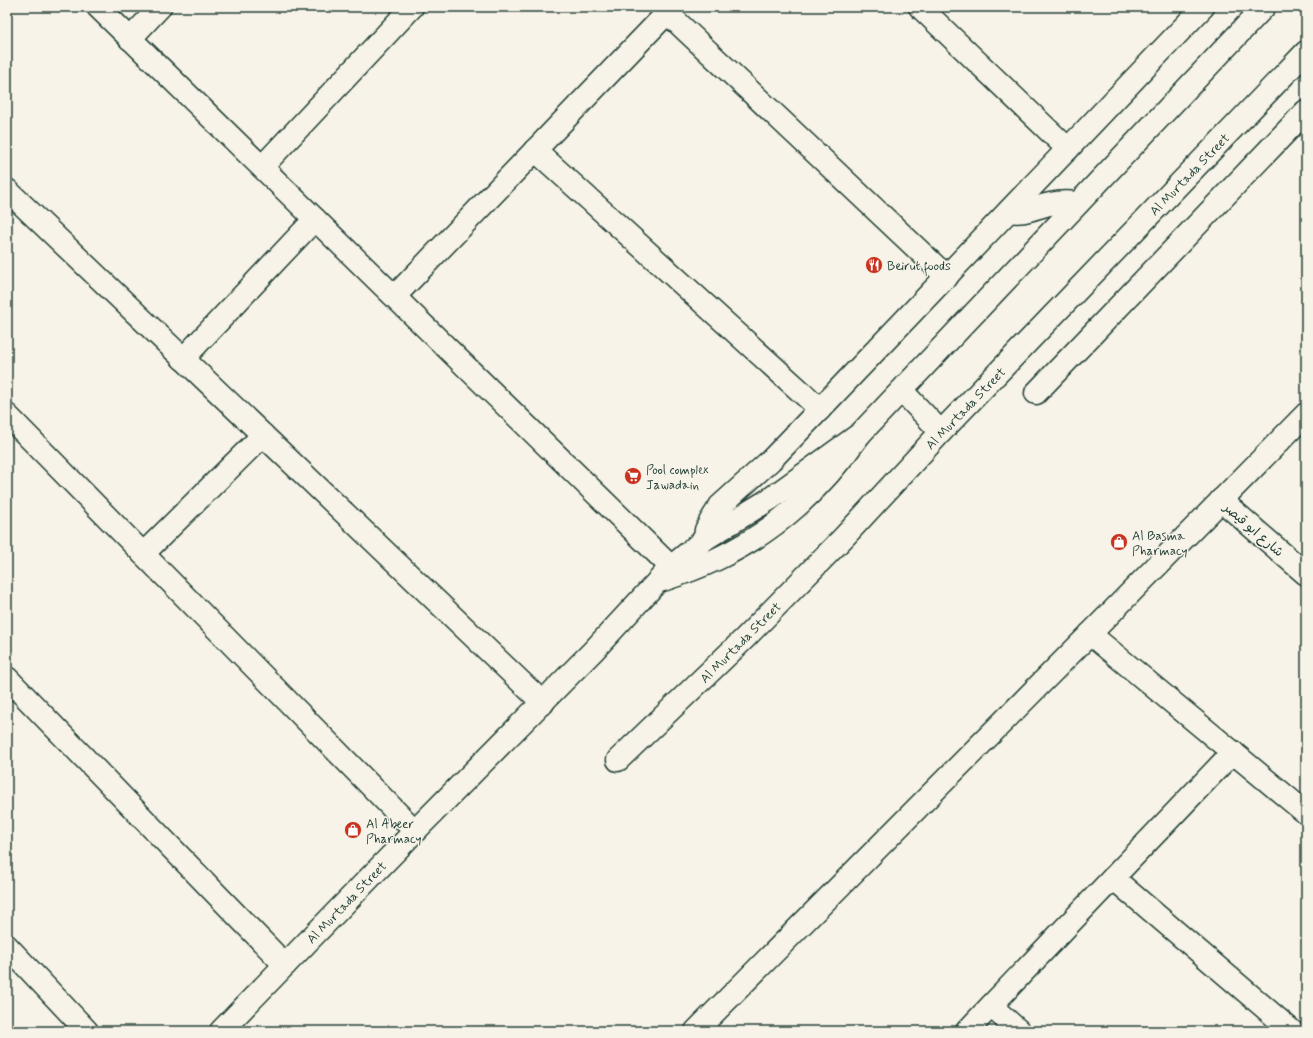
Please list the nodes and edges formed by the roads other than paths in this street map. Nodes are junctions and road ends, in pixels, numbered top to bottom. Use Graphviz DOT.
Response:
graph roads {
  1 [pos="98,7"];
  2 [pos="160,7"];
  3 [pos="412,7"];
  4 [pos="920,7"];
  5 [pos="1203,7"];
  6 [pos="1264,7"];
  7 [pos="664,10"];
  8 [pos="130,39"];
  9 [pos="1306,52"];
  10 [pos="1306,111"];
  11 [pos="1068,149"];
  12 [pos="535,150"];
  13 [pos="262,167"];
  14 [pos="7,190"];
  15 [pos="1078,203"];
  16 [pos="1009,211"];
  17 [pos="315,219"];
  18 [pos="946,277"];
  19 [pos="395,296"];
  20 [pos="183,359"];
  21 [pos="902,391"];
  22 [pos="1036,393"];
  23 [pos="820,410"];
  24 [pos="1306,414"];
  25 [pos="7,415"];
  26 [pos="941,432"];
  27 [pos="263,435"];
  28 [pos="810,482"];
  29 [pos="1221,500"];
  30 [pos="705,539"];
  31 [pos="143,554"];
  32 [pos="671,567"];
  33 [pos="1306,574"];
  34 [pos="656,583"];
  35 [pos="1090,634"];
  36 [pos="7,678"];
  37 [pos="543,703"];
  38 [pos="1233,752"];
  39 [pos="618,760"];
  40 [pos="1306,813"];
  41 [pos="415,831"];
  42 [pos="1112,878"];
  43 [pos="7,946"];
  44 [pos="285,965"];
  45 [pos="990,1006"];
  46 [pos="87,1031"];
  47 [pos="221,1031"];
  48 [pos="696,1031"];
  49 [pos="967,1031"];
  50 [pos="1019,1031"];
  51 [pos="1292,1031"];
  1 -- 8 [label="street"];
  2 -- 8 [label="street"];
  3 -- 13 [label="street"];
  4 -- 11 [label="street"];
  5 -- 11 [label="street"];
  6 -- 15 [label="street, Al Murtada Street"];
  7 -- 12 [label="street"];
  7 -- 18 [label="street"];
  8 -- 13 [label="street"];
  9 -- 26 [label="street, Al Murtada Street"];
  10 -- 22 [label="street"];
  11 -- 16 [label="street"];
  12 -- 19 [label="street"];
  12 -- 23 [label="street"];
  13 -- 17 [label="street"];
  14 -- 20 [label="street"];
  15 -- 16 [label="street"];
  15 -- 21 [label="street, Al Murtada Street"];
  16 -- 18 [label="street"];
  17 -- 19 [label="street"];
  17 -- 20 [label="street"];
  18 -- 23 [label="street"];
  19 -- 32 [label="street"];
  20 -- 27 [label="street"];
  21 -- 26 [label="street"];
  21 -- 28 [label="street, Al Murtada Street"];
  23 -- 30 [label="street"];
  24 -- 29 [label="street"];
  25 -- 31 [label="street"];
  26 -- 39 [label="street, Al Murtada Street"];
  27 -- 31 [label="street"];
  27 -- 37 [label="street"];
  28 -- 30 [label="street, Al Murtada Street"];
  28 -- 34 [label="street, Al Murtada Street"];
  29 -- 33 [label="street, شارع ابو قيصر"];
  29 -- 35 [label="street"];
  30 -- 32 [label="street, Al Murtada Street"];
  31 -- 41 [label="street"];
  32 -- 34 [label="street, Al Murtada Street"];
  34 -- 37 [label="street, Al Murtada Street"];
  35 -- 38 [label="street"];
  35 -- 48 [label="street"];
  36 -- 44 [label="street"];
  37 -- 41 [label="street, Al Murtada Street"];
  38 -- 40 [label="street"];
  38 -- 42 [label="street"];
  41 -- 44 [label="street, Al Murtada Street"];
  42 -- 45 [label="street"];
  42 -- 51 [label="street"];
  43 -- 46 [label="street"];
  44 -- 47 [label="street, Al Murtada Street"];
  45 -- 49 [label="street"];
  45 -- 50 [label="street"];
}
